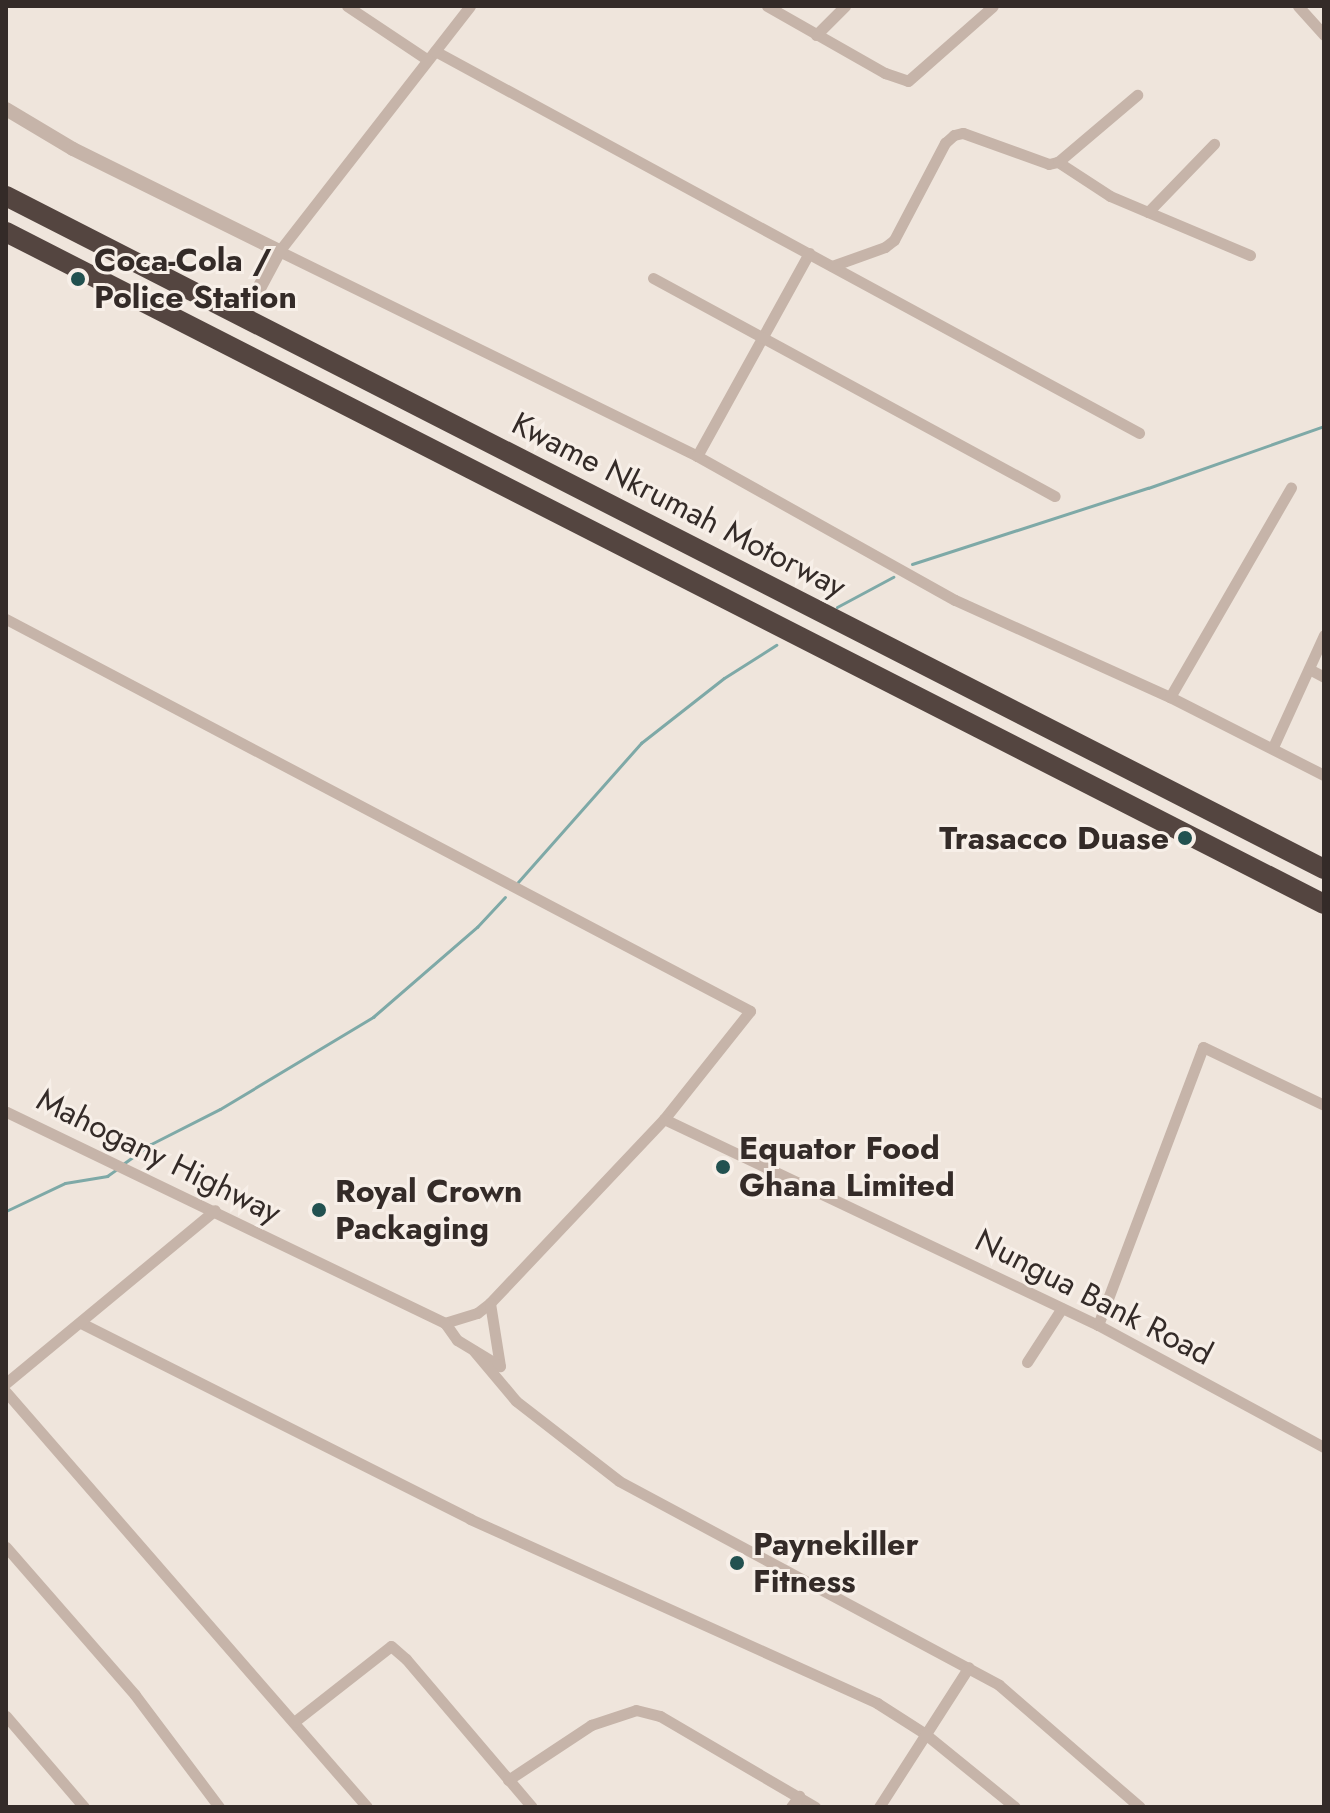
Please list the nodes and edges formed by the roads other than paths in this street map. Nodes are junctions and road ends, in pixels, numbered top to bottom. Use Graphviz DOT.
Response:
graph roads {
  1 [pos="347,6"];
  2 [pos="470,6"];
  3 [pos="767,6"];
  4 [pos="845,6"];
  5 [pos="993,6"];
  6 [pos="1298,6"];
  7 [pos="816,35"];
  8 [pos="1324,35"];
  9 [pos="431,56"];
  10 [pos="1137,95"];
  11 [pos="6,109"];
  12 [pos="1214,144"];
  13 [pos="1058,162"];
  14 [pos="6,196"];
  15 [pos="1148,212"];
  16 [pos="6,232"];
  17 [pos="279,251"];
  18 [pos="809,253"];
  19 [pos="1250,255"];
  20 [pos="832,266"];
  21 [pos="653,278"];
  22 [pos="243,318"];
  23 [pos="762,340"];
  24 [pos="1139,433"];
  25 [pos="697,456"];
  26 [pos="1291,487"];
  27 [pos="1055,496"];
  28 [pos="6,619"];
  29 [pos="1324,635"];
  30 [pos="1309,669"];
  31 [pos="1324,677"];
  32 [pos="1170,697"];
  33 [pos="1273,747"];
  34 [pos="1324,775"];
  35 [pos="1324,869"];
  36 [pos="1324,904"];
  37 [pos="1324,1105"];
  38 [pos="6,1112"];
  39 [pos="664,1119"];
  40 [pos="215,1210"];
  41 [pos="490,1303"];
  42 [pos="1062,1308"];
  43 [pos="81,1323"];
  44 [pos="445,1323"];
  45 [pos="1098,1325"];
  46 [pos="474,1351"];
  47 [pos="1027,1362"];
  48 [pos="6,1383"];
  49 [pos="6,1392"];
  50 [pos="1324,1447"];
  51 [pos="6,1547"];
  52 [pos="969,1667"];
  53 [pos="6,1716"];
  54 [pos="294,1722"];
  55 [pos="924,1733"];
  56 [pos="508,1780"];
  57 [pos="799,1796"];
  58 [pos="84,1807"];
  59 [pos="219,1807"];
  60 [pos="367,1807"];
  61 [pos="532,1807"];
  62 [pos="791,1807"];
  63 [pos="815,1807"];
  64 [pos="879,1807"];
  65 [pos="1015,1807"];
  66 [pos="1140,1807"];
  1 -- 9 [label="street"];
  2 -- 9 [label="street"];
  3 -- 7 [label="street"];
  4 -- 7 [label="street"];
  5 -- 7 [label="street"];
  6 -- 8 [label="street"];
  9 -- 17 [label="street"];
  9 -- 18 [label="street"];
  10 -- 13 [label="street"];
  11 -- 17 [label="street"];
  12 -- 15 [label="street"];
  13 -- 15 [label="street"];
  13 -- 20 [label="street"];
  14 -- 22 [label="highway, Kwame Nkrumah Motorway"];
  15 -- 19 [label="street"];
  16 -- 36 [label="highway, Kwame Nkrumah Motorway"];
  17 -- 22 [label="street"];
  17 -- 25 [label="street"];
  18 -- 20 [label="street"];
  18 -- 23 [label="street"];
  20 -- 24 [label="street"];
  21 -- 23 [label="street"];
  22 -- 35 [label="highway, Kwame Nkrumah Motorway"];
  23 -- 25 [label="street"];
  23 -- 27 [label="street"];
  25 -- 32 [label="street"];
  26 -- 32 [label="street"];
  28 -- 39 [label="street"];
  29 -- 30 [label="street"];
  30 -- 31 [label="street"];
  30 -- 33 [label="street"];
  32 -- 33 [label="street"];
  33 -- 34 [label="street"];
  37 -- 45 [label="street"];
  38 -- 40 [label="street, Mahogany Highway"];
  39 -- 41 [label="street"];
  39 -- 42 [label="street, Nungua Bank Road"];
  40 -- 43 [label="street"];
  40 -- 44 [label="street, Mahogany Highway"];
  41 -- 44 [label="street"];
  41 -- 46 [label="street"];
  42 -- 45 [label="street, Nungua Bank Road"];
  42 -- 47 [label="street"];
  43 -- 48 [label="street"];
  43 -- 55 [label="street"];
  44 -- 46 [label="street, Mahogany Highway"];
  45 -- 50 [label="street, Nungua Bank Road"];
  46 -- 52 [label="street, Mahogany Highway"];
  49 -- 54 [label="street"];
  51 -- 59 [label="street"];
  52 -- 55 [label="street"];
  52 -- 66 [label="street, Mahogany Highway"];
  53 -- 58 [label="street"];
  54 -- 56 [label="street"];
  54 -- 60 [label="street"];
  55 -- 64 [label="street"];
  55 -- 65 [label="street"];
  56 -- 57 [label="street"];
  56 -- 61 [label="street"];
  57 -- 62 [label="street"];
  57 -- 63 [label="street"];
}
